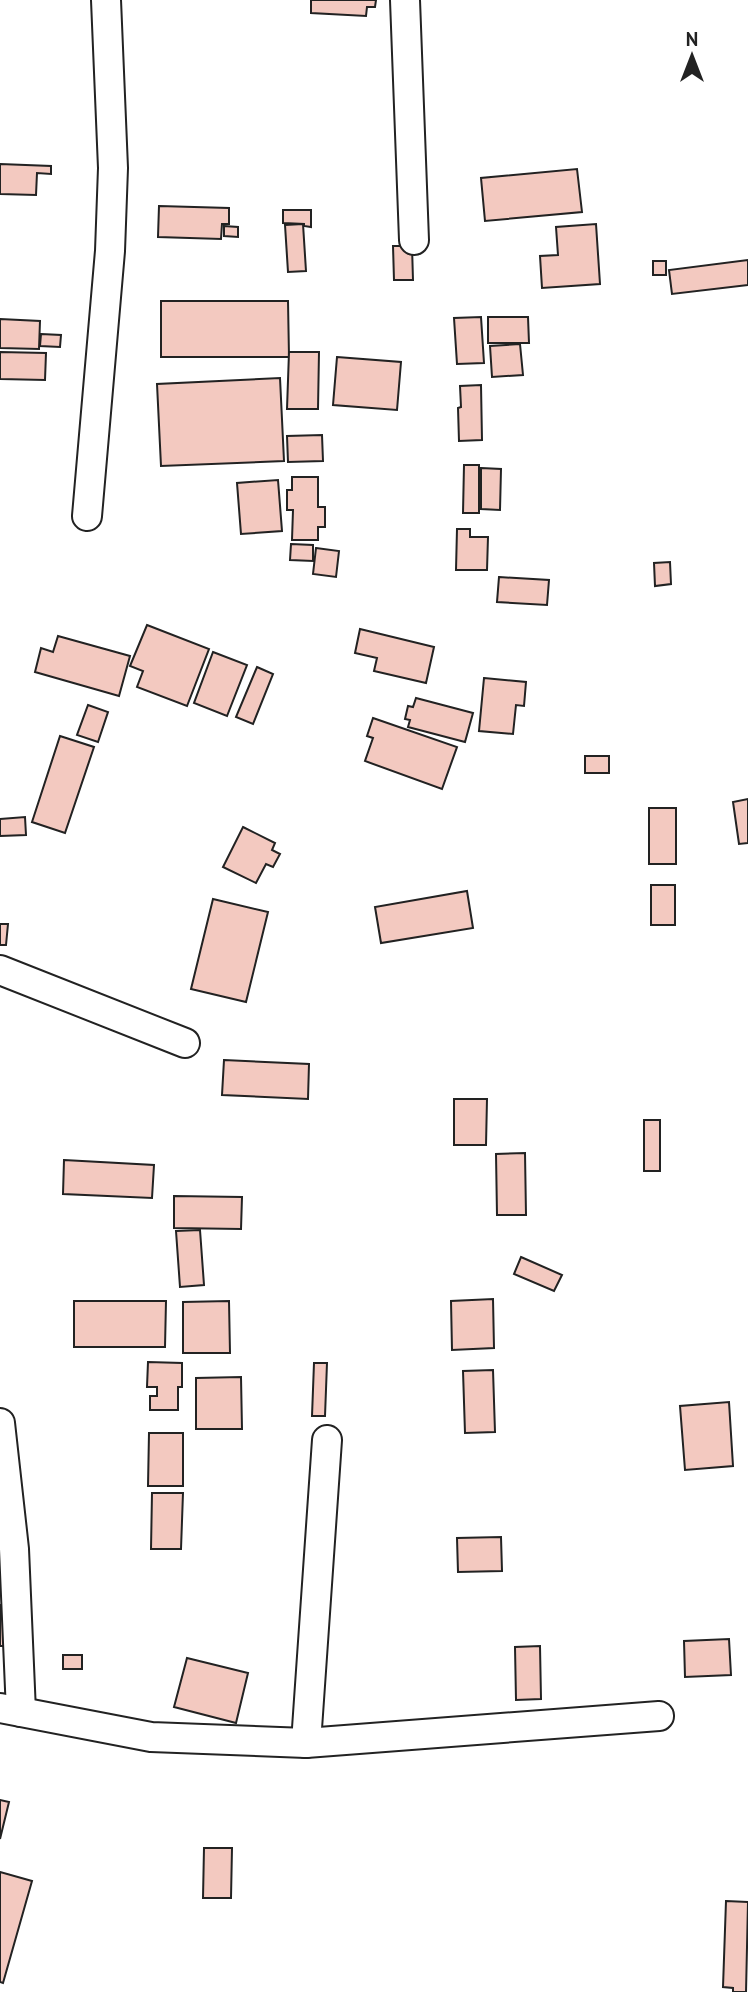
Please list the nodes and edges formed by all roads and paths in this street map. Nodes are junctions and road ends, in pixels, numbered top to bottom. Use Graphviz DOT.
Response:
graph roads {
  1 [pos="106,0"];
  2 [pos="405,0"];
  3 [pos="414,240"];
  4 [pos="87,516"];
  5 [pos="0,970"];
  6 [pos="185,1043"];
  7 [pos="0,1423"];
  8 [pos="327,1440"];
  9 [pos="10,1710"];
  10 [pos="659,1716"];
  11 [pos="306,1743"];
  1 -- 4 [label="street"];
  2 -- 3 [label="street"];
  5 -- 6 [label="street"];
  7 -- 9 [label="street"];
  8 -- 11 [label="street"];
  9 -- 11 [label="street"];
  10 -- 11 [label="street"];
}
